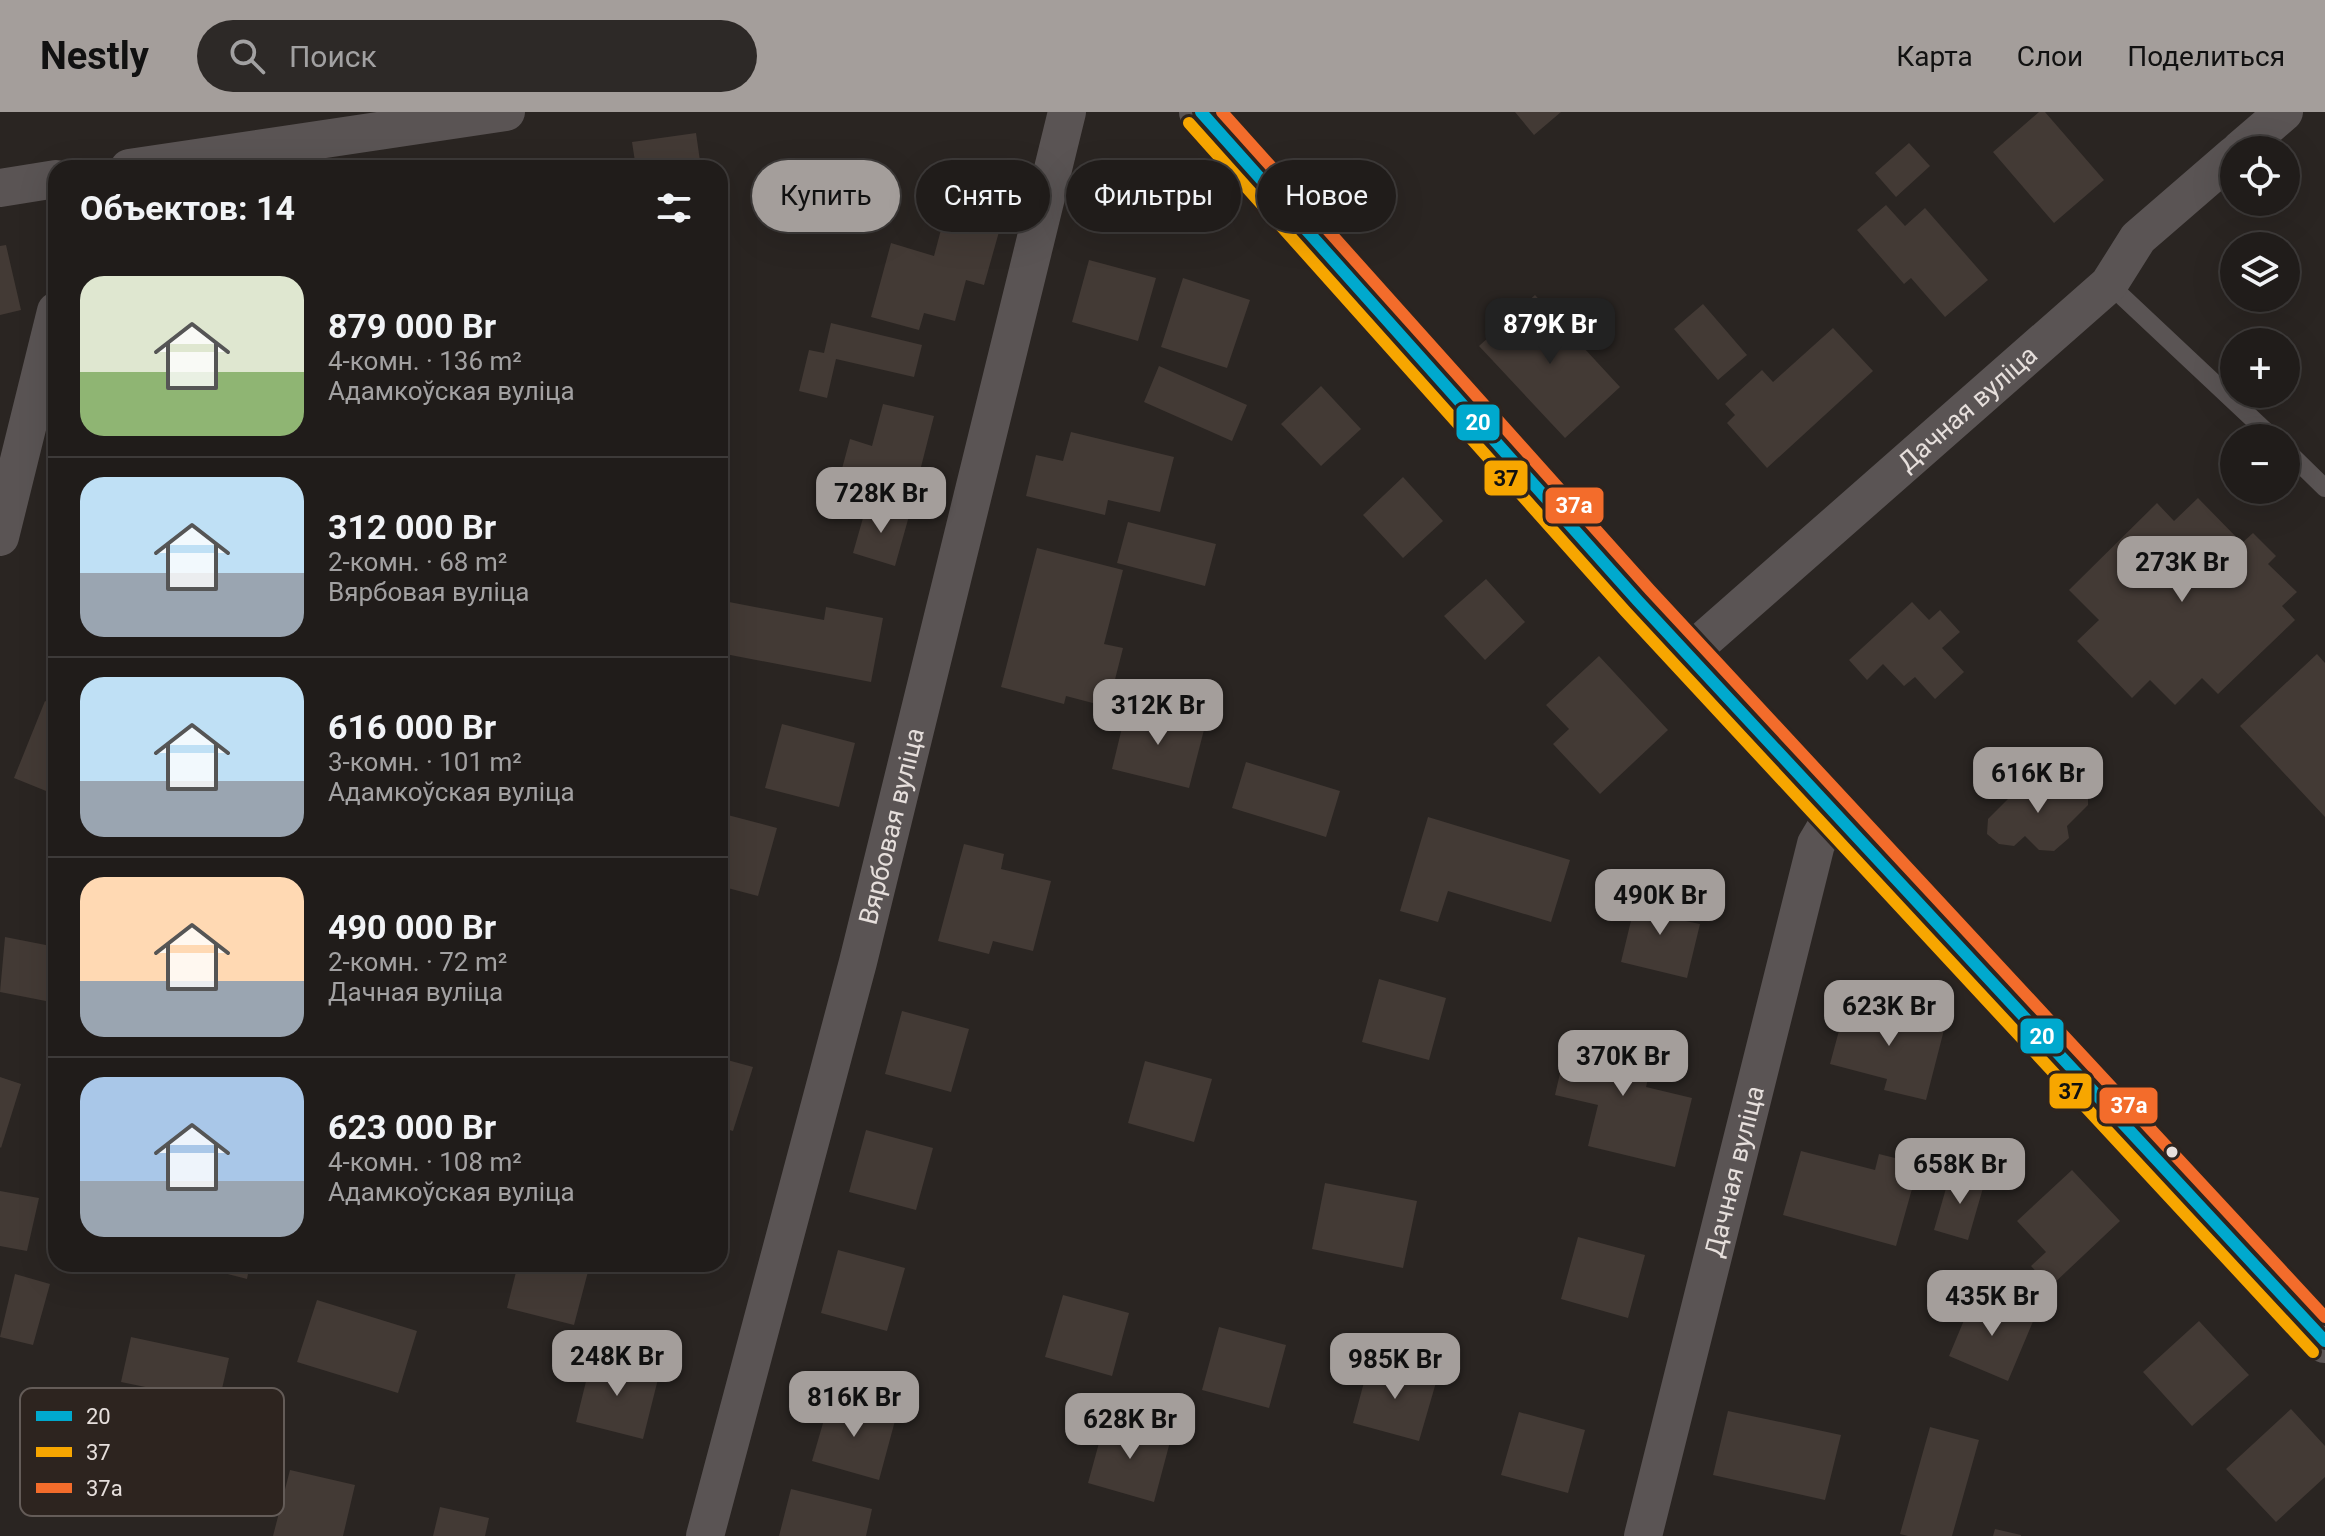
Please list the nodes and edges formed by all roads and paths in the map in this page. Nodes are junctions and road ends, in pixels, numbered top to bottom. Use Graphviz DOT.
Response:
graph roads {
  1 [pos="506,112"];
  2 [pos="1067,112"];
  3 [pos="1201,112"];
  4 [pos="2284,112"];
  5 [pos="2256,136"];
  6 [pos="183,160"];
  7 [pos="2220,167"];
  8 [pos="48,180"];
  9 [pos="0,188"];
  10 [pos="2109,284"];
  11 [pos="48,343"];
  12 [pos="2258,424"];
  13 [pos="2300,464"];
  14 [pos="2325,488"];
  15 [pos="0,537"];
  16 [pos="1688,654"];
  17 [pos="1835,812"];
  18 [pos="2325,1341"];
  19 [pos="705,1536"];
  20 [pos="1643,1536"];
  1 -- 6 [label="street"];
  2 -- 19 [label="street, Вярбовая вуліца"];
  3 -- 16 [label="street"];
  4 -- 5 [label="street"];
  7 -- 10 [label="street, Дачная вуліца"];
  8 -- 9 [label="street"];
  10 -- 12 [label="lane"];
  10 -- 16 [label="street, Дачная вуліца"];
  11 -- 15 [label="street"];
  13 -- 14 [label="lane"];
  16 -- 17 [label="street"];
  17 -- 18 [label="street"];
  17 -- 20 [label="street, Дачная вуліца"];
}
